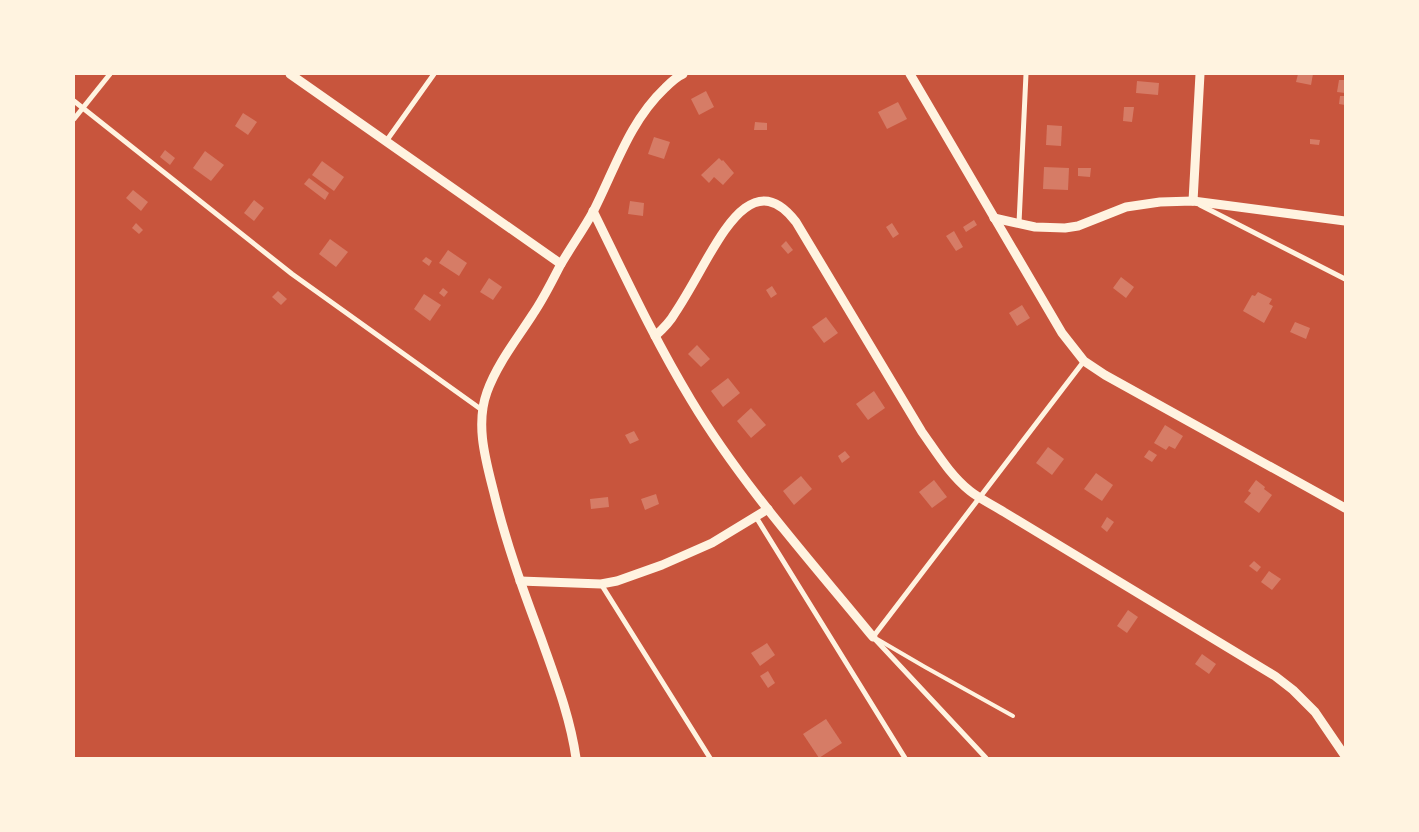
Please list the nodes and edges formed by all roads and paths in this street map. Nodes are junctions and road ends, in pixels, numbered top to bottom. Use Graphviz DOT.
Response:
graph roads {
  1 [pos="110,74"];
  2 [pos="290,74"];
  3 [pos="434,74"];
  4 [pos="683,74"];
  5 [pos="910,74"];
  6 [pos="1026,74"];
  7 [pos="1200,74"];
  8 [pos="74,102"];
  9 [pos="82,108"];
  10 [pos="74,119"];
  11 [pos="387,140"];
  12 [pos="1193,201"];
  13 [pos="593,211"];
  14 [pos="994,218"];
  15 [pos="1345,221"];
  16 [pos="1019,223"];
  17 [pos="561,264"];
  18 [pos="1345,279"];
  19 [pos="655,336"];
  20 [pos="1084,362"];
  21 [pos="482,410"];
  22 [pos="980,497"];
  23 [pos="1345,508"];
  24 [pos="768,510"];
  25 [pos="756,517"];
  26 [pos="520,581"];
  27 [pos="601,584"];
  28 [pos="873,637"];
  29 [pos="1014,716"];
  30 [pos="1345,756"];
  31 [pos="576,758"];
  32 [pos="710,758"];
  33 [pos="905,758"];
  34 [pos="986,758"];
  1 -- 9 [label="street"];
  2 -- 11 [label="street"];
  3 -- 11 [label="street"];
  4 -- 13 [label="street"];
  5 -- 14 [label="street"];
  6 -- 16 [label="street"];
  7 -- 12 [label="street"];
  8 -- 9 [label="street"];
  9 -- 10 [label="street"];
  9 -- 21 [label="street"];
  11 -- 17 [label="street"];
  12 -- 15 [label="street"];
  12 -- 16 [label="street"];
  12 -- 18 [label="street"];
  13 -- 17 [label="street"];
  13 -- 19 [label="street"];
  14 -- 16 [label="street"];
  14 -- 20 [label="street"];
  17 -- 21 [label="street"];
  19 -- 22 [label="street"];
  19 -- 24 [label="street"];
  20 -- 22 [label="street"];
  20 -- 23 [label="street"];
  21 -- 26 [label="street"];
  22 -- 28 [label="street"];
  22 -- 30 [label="street"];
  24 -- 25 [label="street"];
  24 -- 28 [label="street"];
  25 -- 27 [label="street"];
  25 -- 33 [label="street"];
  26 -- 27 [label="street"];
  26 -- 31 [label="street"];
  27 -- 32 [label="street"];
  28 -- 29 [label="lane"];
  28 -- 34 [label="street"];
}
